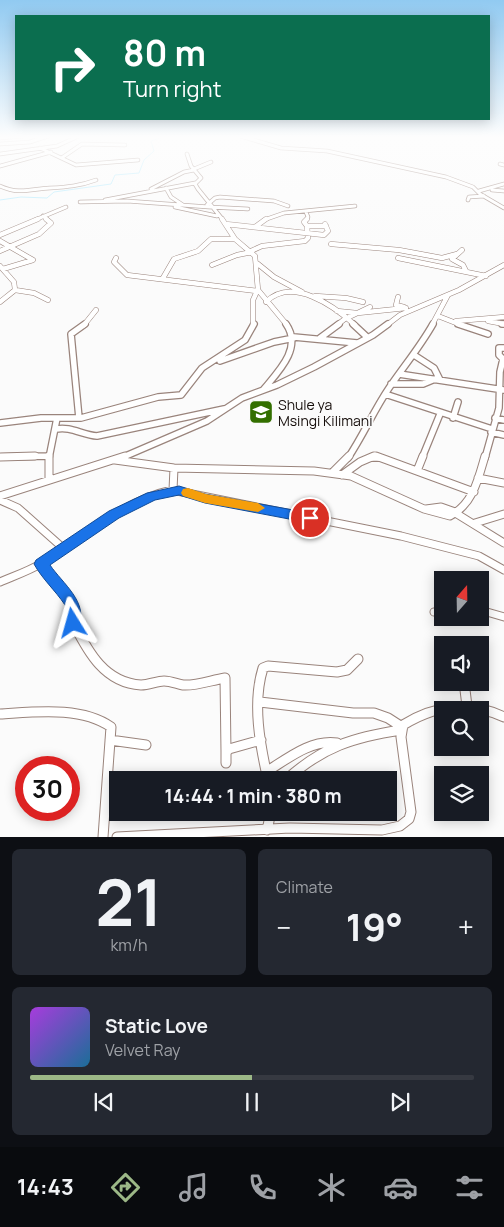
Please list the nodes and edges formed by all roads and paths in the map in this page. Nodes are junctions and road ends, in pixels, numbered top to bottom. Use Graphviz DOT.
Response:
graph roads {
  1 [pos="178,175"];
  2 [pos="198,175"];
  3 [pos="436,175"];
  4 [pos="96,180"];
  5 [pos="195,183"];
  6 [pos="504,184"];
  7 [pos="0,186"];
  8 [pos="166,188"];
  9 [pos="489,190"];
  10 [pos="479,191"];
  11 [pos="504,191"];
  12 [pos="143,193"];
  13 [pos="484,196"];
  14 [pos="468,200"];
  15 [pos="491,200"];
  16 [pos="80,202"];
  17 [pos="98,202"];
  18 [pos="482,202"];
  19 [pos="171,205"];
  20 [pos="183,206"];
  21 [pos="209,206"];
  22 [pos="288,206"];
  23 [pos="355,206"];
  24 [pos="66,207"];
  25 [pos="504,208"];
  26 [pos="248,209"];
  27 [pos="306,212"];
  28 [pos="43,216"];
  29 [pos="219,217"];
  30 [pos="226,224"];
  31 [pos="307,226"];
  32 [pos="255,227"];
  33 [pos="308,233"];
  34 [pos="0,235"];
  35 [pos="235,239"];
  36 [pos="0,241"];
  37 [pos="331,244"];
  38 [pos="9,247"];
  39 [pos="462,250"];
  40 [pos="0,251"];
  41 [pos="251,251"];
  42 [pos="457,254"];
  43 [pos="116,258"];
  44 [pos="398,258"];
  45 [pos="258,264"];
  46 [pos="212,265"];
  47 [pos="504,265"];
  48 [pos="1,268"];
  49 [pos="466,271"];
  50 [pos="486,276"];
  51 [pos="163,278"];
  52 [pos="15,290"];
  53 [pos="257,290"];
  54 [pos="308,295"];
  55 [pos="448,295"];
  56 [pos="398,297"];
  57 [pos="48,300"];
  58 [pos="0,302"];
  59 [pos="266,302"];
  60 [pos="363,302"];
  61 [pos="370,307"];
  62 [pos="409,309"];
  63 [pos="96,310"];
  64 [pos="337,311"];
  65 [pos="358,313"];
  66 [pos="438,316"];
  67 [pos="504,317"];
  68 [pos="346,318"];
  69 [pos="484,320"];
  70 [pos="456,321"];
  71 [pos="504,324"];
  72 [pos="488,334"];
  73 [pos="367,337"];
  74 [pos="294,338"];
  75 [pos="320,338"];
  76 [pos="357,342"];
  77 [pos="504,348"];
  78 [pos="414,355"];
  79 [pos="208,364"];
  80 [pos="399,374"];
  81 [pos="438,380"];
  82 [pos="391,384"];
  83 [pos="263,390"];
  84 [pos="502,390"];
  85 [pos="385,394"];
  86 [pos="458,402"];
  87 [pos="226,409"];
  88 [pos="440,414"];
  89 [pos="57,418"];
  90 [pos="79,418"];
  91 [pos="453,418"];
  92 [pos="495,418"];
  93 [pos="504,420"];
  94 [pos="0,423"];
  95 [pos="56,429"];
  96 [pos="492,430"];
  97 [pos="504,435"];
  98 [pos="0,456"];
  99 [pos="48,456"];
  100 [pos="115,460"];
  101 [pos="174,468"];
  102 [pos="417,471"];
  103 [pos="332,473"];
  104 [pos="342,475"];
  105 [pos="478,478"];
  106 [pos="49,480"];
  107 [pos="504,483"];
  108 [pos="173,490"];
  109 [pos="474,492"];
  110 [pos="0,496"];
  111 [pos="0,500"];
  112 [pos="457,513"];
  113 [pos="504,514"];
  114 [pos="475,524"];
  115 [pos="504,543"];
  116 [pos="64,548"];
  117 [pos="41,564"];
  118 [pos="504,570"];
  119 [pos="0,582"];
  120 [pos="489,612"];
  121 [pos="504,616"];
  122 [pos="358,659"];
  123 [pos="260,702"];
  124 [pos="489,710"];
  125 [pos="434,712"];
  126 [pos="0,714"];
  127 [pos="504,717"];
  128 [pos="402,728"];
  129 [pos="110,740"];
  130 [pos="261,740"];
  131 [pos="337,743"];
  132 [pos="146,745"];
  133 [pos="226,752"];
  134 [pos="226,763"];
  135 [pos="265,771"];
  136 [pos="274,771"];
  137 [pos="297,771"];
  138 [pos="269,821"];
  139 [pos="267,830"];
  140 [pos="168,835"];
  141 [pos="103,837"];
  142 [pos="117,837"];
  1 -- 12 [label="street"];
  2 -- 5 [label="street"];
  3 -- 10 [label="street"];
  4 -- 7 [label="street"];
  5 -- 8 [label="street"];
  5 -- 21 [label="street"];
  6 -- 9 [label="street"];
  8 -- 12 [label="street"];
  8 -- 20 [label="street"];
  9 -- 10 [label="street"];
  9 -- 11 [label="street"];
  10 -- 13 [label="street"];
  12 -- 17 [label="street"];
  13 -- 14 [label="street"];
  13 -- 15 [label="street"];
  15 -- 18 [label="street"];
  15 -- 25 [label="street"];
  16 -- 17 [label="street"];
  17 -- 19 [label="street"];
  19 -- 20 [label="street"];
  19 -- 29 [label="street"];
  20 -- 21 [label="street"];
  21 -- 22 [label="street"];
  21 -- 26 [label="street"];
  21 -- 29 [label="street"];
  23 -- 27 [label="street"];
  24 -- 28 [label="street"];
  27 -- 31 [label="street"];
  27 -- 32 [label="street"];
  28 -- 34 [label="street"];
  28 -- 38 [label="street"];
  29 -- 30 [label="street"];
  30 -- 32 [label="street"];
  30 -- 35 [label="street"];
  31 -- 33 [label="street"];
  31 -- 33 [label="street"];
  32 -- 33 [label="street"];
  33 -- 41 [label="street"];
  35 -- 41 [label="street"];
  35 -- 51 [label="street"];
  36 -- 38 [label="street"];
  37 -- 42 [label="street"];
  38 -- 40 [label="street"];
  38 -- 48 [label="street"];
  39 -- 42 [label="street"];
  41 -- 45 [label="street"];
  41 -- 46 [label="street"];
  42 -- 49 [label="street"];
  43 -- 51 [label="street"];
  44 -- 49 [label="street"];
  45 -- 53 [label="street"];
  45 -- 54 [label="street"];
  47 -- 50 [label="street"];
  48 -- 52 [label="street"];
  49 -- 50 [label="street"];
  50 -- 55 [label="street"];
  51 -- 53 [label="street"];
  52 -- 57 [label="street"];
  52 -- 58 [label="street"];
  53 -- 59 [label="street"];
  53 -- 79 [label="street"];
  54 -- 59 [label="street"];
  54 -- 60 [label="street"];
  54 -- 64 [label="street"];
  55 -- 62 [label="street"];
  55 -- 66 [label="street"];
  56 -- 62 [label="street"];
  59 -- 74 [label="street"];
  61 -- 65 [label="street"];
  62 -- 65 [label="street"];
  62 -- 73 [label="street"];
  63 -- 90 [label="street"];
  64 -- 65 [label="street"];
  64 -- 68 [label="street"];
  65 -- 68 [label="street"];
  66 -- 70 [label="street"];
  66 -- 78 [label="street"];
  67 -- 69 [label="street"];
  68 -- 73 [label="street"];
  68 -- 75 [label="street"];
  69 -- 70 [label="street"];
  69 -- 71 [label="street"];
  70 -- 72 [label="street"];
  73 -- 76 [label="street"];
  74 -- 75 [label="street"];
  74 -- 79 [label="street"];
  74 -- 83 [label="street"];
  75 -- 76 [label="street"];
  76 -- 83 [label="street"];
  77 -- 84 [label="street"];
  78 -- 80 [label="street"];
  78 -- 81 [label="street"];
  79 -- 90 [label="street"];
  80 -- 81 [label="street"];
  80 -- 82 [label="street"];
  81 -- 82 [label="street"];
  81 -- 84 [label="street"];
  82 -- 85 [label="street"];
  83 -- 87 [label="street"];
  84 -- 92 [label="street"];
  85 -- 88 [label="street"];
  85 -- 103 [label="street"];
  86 -- 91 [label="street"];
  87 -- 95 [label="street"];
  87 -- 100 [label="street"];
  88 -- 91 [label="street"];
  88 -- 102 [label="street"];
  89 -- 90 [label="street"];
  89 -- 94 [label="street"];
  89 -- 95 [label="street"];
  91 -- 96 [label="street"];
  92 -- 93 [label="street"];
  92 -- 96 [label="street"];
  95 -- 99 [label="street"];
  96 -- 97 [label="street"];
  96 -- 105 [label="street"];
  98 -- 99 [label="street"];
  99 -- 106 [label="street"];
  100 -- 101 [label="street"];
  100 -- 106 [label="street"];
  101 -- 103 [label="street"];
  101 -- 108 [label="street"];
  102 -- 104 [label="street"];
  102 -- 109 [label="street"];
  103 -- 104 [label="street"];
  104 -- 112 [label="street"];
  105 -- 107 [label="street"];
  105 -- 109 [label="street"];
  106 -- 110 [label="street"];
  108 -- 116 [label="street"];
  108 -- 118 [label="street"];
  109 -- 112 [label="street"];
  111 -- 116 [label="street"];
  112 -- 114 [label="street"];
  113 -- 114 [label="street"];
  114 -- 115 [label="street"];
  116 -- 117 [label="street"];
  117 -- 119 [label="street"];
  117 -- 133 [label="street"];
  120 -- 121 [label="street"];
  122 -- 123 [label="street"];
  123 -- 128 [label="street"];
  123 -- 130 [label="street"];
  124 -- 127 [label="street"];
  125 -- 128 [label="street"];
  126 -- 129 [label="street"];
  128 -- 131 [label="street"];
  128 -- 139 [label="street"];
  129 -- 132 [label="street"];
  129 -- 141 [label="street"];
  130 -- 133 [label="street"];
  130 -- 135 [label="street"];
  131 -- 136 [label="street"];
  131 -- 137 [label="street"];
  133 -- 134 [label="street"];
  138 -- 139 [label="street"];
  139 -- 140 [label="street"];
  140 -- 142 [label="street"];
}
